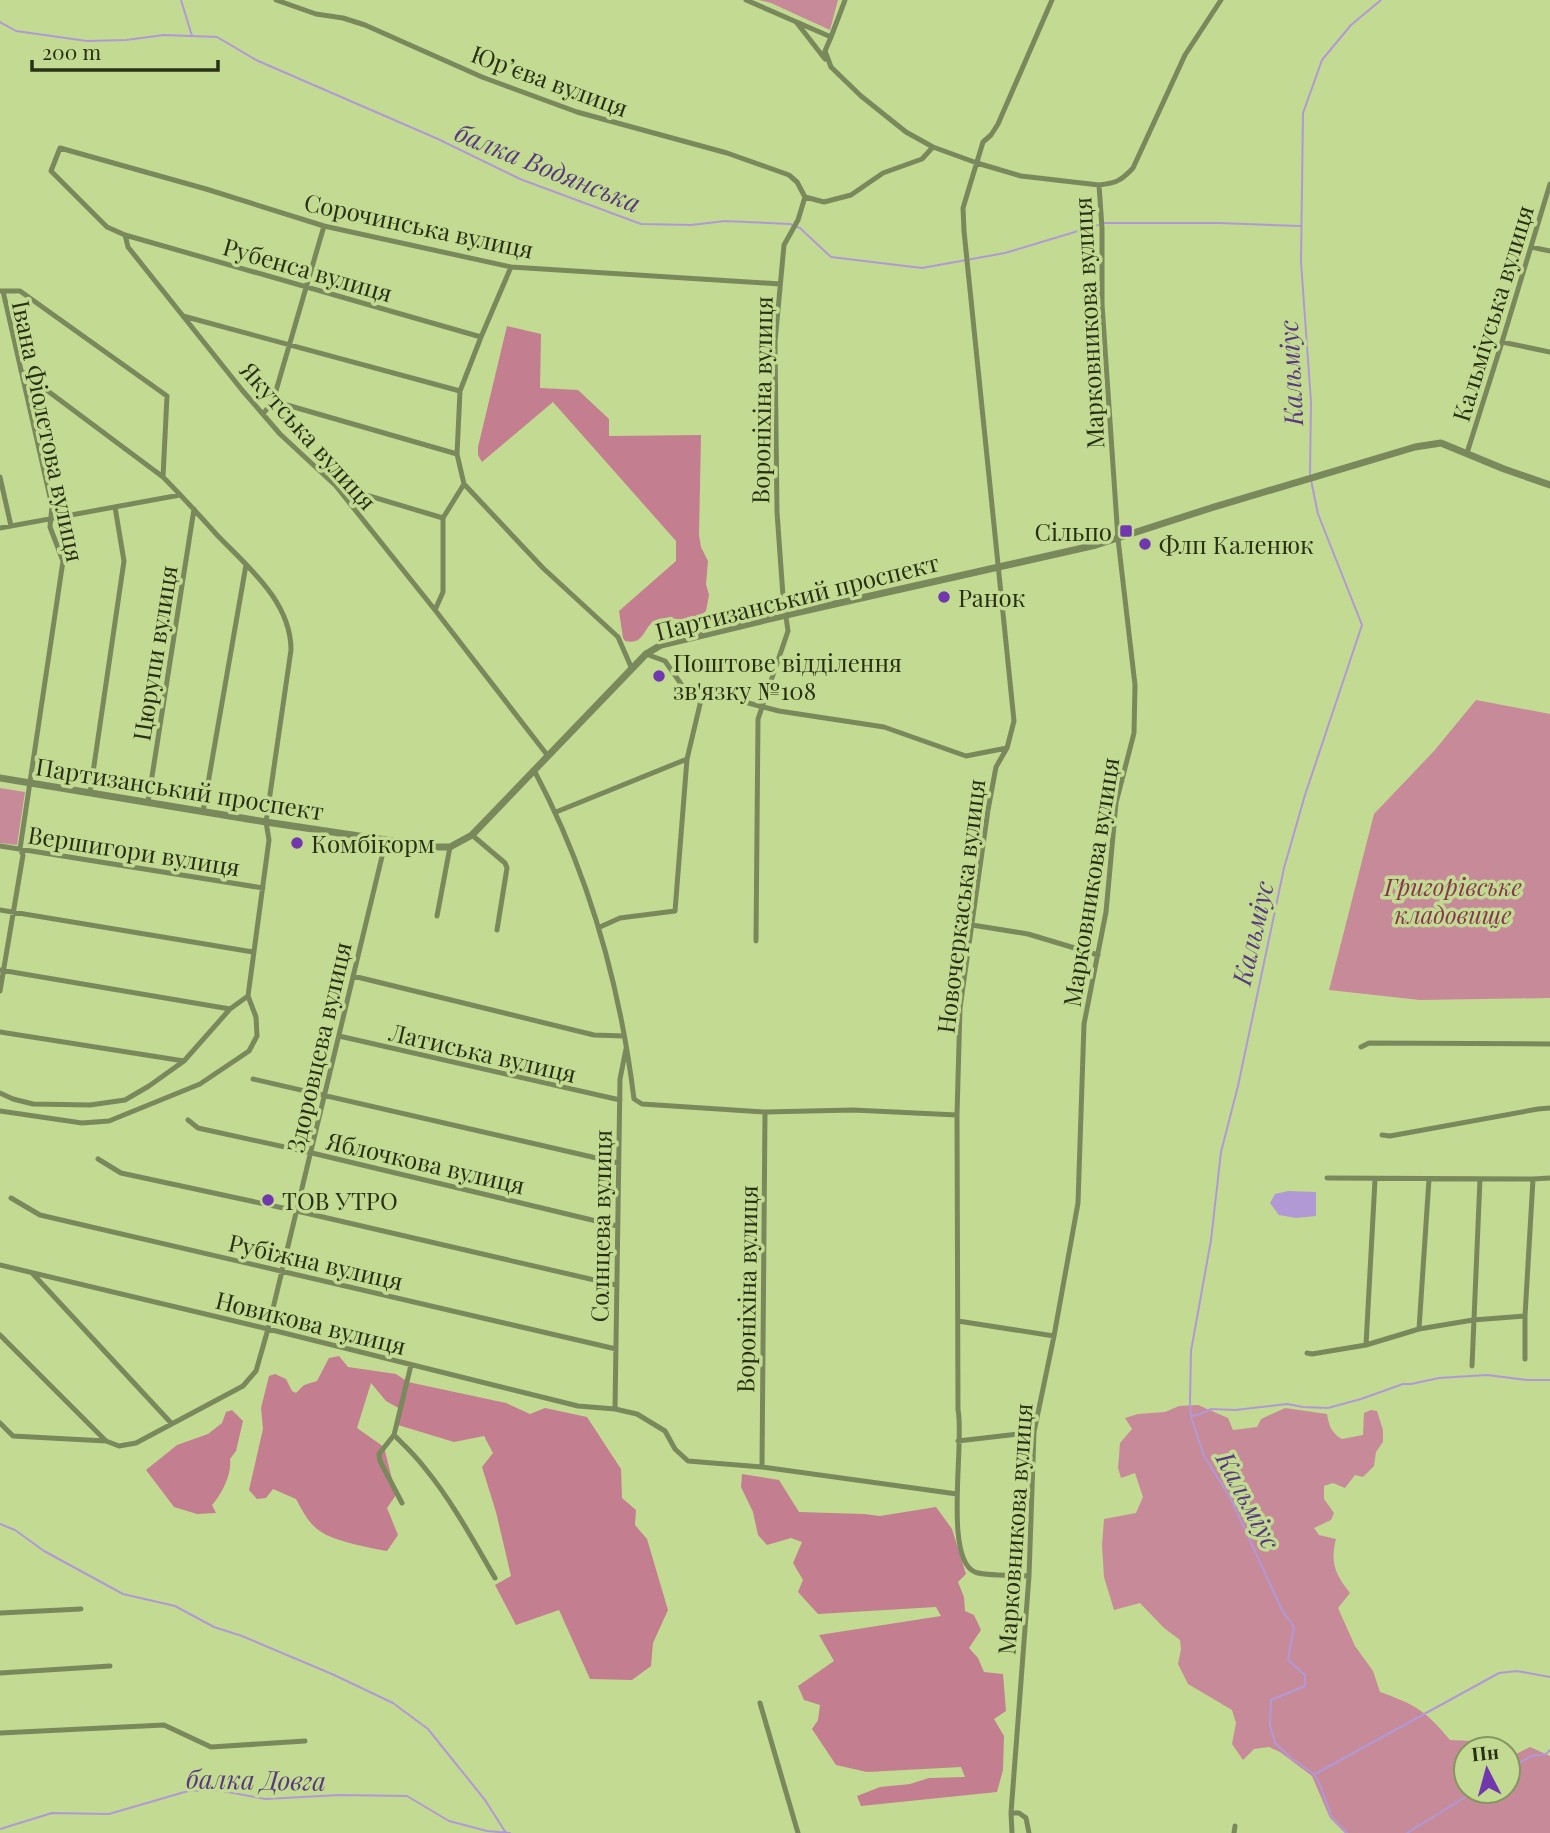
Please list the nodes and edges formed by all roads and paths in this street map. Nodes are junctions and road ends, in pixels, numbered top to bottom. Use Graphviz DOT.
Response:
graph roads {
  1 [pos="276,0"];
  2 [pos="746,0"];
  3 [pos="845,0"];
  4 [pos="1052,0"];
  5 [pos="1221,0"];
  6 [pos="796,22"];
  7 [pos="831,37"];
  8 [pos="831,67"];
  9 [pos="933,147"];
  10 [pos="60,148"];
  11 [pos="977,163"];
  12 [pos="1550,184"];
  13 [pos="1099,185"];
  14 [pos="805,197"];
  15 [pos="324,226"];
  16 [pos="125,234"];
  17 [pos="1531,247"];
  18 [pos="1550,251"];
  19 [pos="512,267"];
  20 [pos="780,285"];
  21 [pos="307,286"];
  22 [pos="1,291"];
  23 [pos="183,316"];
  24 [pos="481,337"];
  25 [pos="1503,342"];
  26 [pos="290,344"];
  27 [pos="1550,352"];
  28 [pos="21,371"];
  29 [pos="460,391"];
  30 [pos="273,401"];
  31 [pos="263,414"];
  32 [pos="1467,453"];
  33 [pos="457,454"];
  34 [pos="0,477"];
  35 [pos="163,477"];
  36 [pos="464,484"];
  37 [pos="1550,485"];
  38 [pos="336,486"];
  39 [pos="180,495"];
  40 [pos="115,507"];
  41 [pos="194,509"];
  42 [pos="443,518"];
  43 [pos="51,519"];
  44 [pos="11,526"];
  45 [pos="0,528"];
  46 [pos="1118,539"];
  47 [pos="246,565"];
  48 [pos="999,567"];
  49 [pos="435,610"];
  50 [pos="786,615"];
  51 [pos="646,654"];
  52 [pos="632,669"];
  53 [pos="701,700"];
  54 [pos="763,706"];
  55 [pos="1007,748"];
  56 [pos="548,756"];
  57 [pos="687,760"];
  58 [pos="534,770"];
  59 [pos="0,778"];
  60 [pos="30,783"];
  61 [pos="90,793"];
  62 [pos="148,802"];
  63 [pos="203,812"];
  64 [pos="556,812"];
  65 [pos="266,822"];
  66 [pos="472,835"];
  67 [pos="386,840"];
  68 [pos="0,846"];
  69 [pos="450,847"];
  70 [pos="20,849"];
  71 [pos="263,888"];
  72 [pos="0,910"];
  73 [pos="13,912"];
  74 [pos="437,916"];
  75 [pos="972,925"];
  76 [pos="600,927"];
  77 [pos="497,930"];
  78 [pos="756,941"];
  79 [pos="253,951"];
  80 [pos="1098,955"];
  81 [pos="2,971"];
  82 [pos="353,976"];
  83 [pos="0,991"];
  84 [pos="248,996"];
  85 [pos="230,1009"];
  86 [pos="0,1032"];
  87 [pos="339,1036"];
  88 [pos="624,1036"];
  89 [pos="627,1044"];
  90 [pos="1550,1044"];
  91 [pos="1361,1047"];
  92 [pos="184,1061"];
  93 [pos="253,1079"];
  94 [pos="0,1093"];
  95 [pos="326,1096"];
  96 [pos="620,1100"];
  97 [pos="1550,1108"];
  98 [pos="0,1111"];
  99 [pos="765,1112"];
  100 [pos="957,1115"];
  101 [pos="188,1120"];
  102 [pos="1382,1135"];
  103 [pos="312,1153"];
  104 [pos="98,1160"];
  105 [pos="618,1163"];
  106 [pos="1327,1178"];
  107 [pos="1550,1178"];
  108 [pos="1429,1179"];
  109 [pos="1480,1179"];
  110 [pos="1375,1180"];
  111 [pos="1533,1180"];
  112 [pos="11,1198"];
  113 [pos="297,1211"];
  114 [pos="617,1226"];
  115 [pos="0,1265"];
  116 [pos="283,1271"];
  117 [pos="33,1274"];
  118 [pos="616,1285"];
  119 [pos="1525,1316"];
  120 [pos="1473,1320"];
  121 [pos="958,1321"];
  122 [pos="268,1329"];
  123 [pos="1419,1329"];
  124 [pos="0,1335"];
  125 [pos="1054,1336"];
  126 [pos="1367,1345"];
  127 [pos="616,1349"];
  128 [pos="1307,1353"];
  129 [pos="1525,1359"];
  130 [pos="411,1365"];
  131 [pos="1472,1366"];
  132 [pos="615,1409"];
  133 [pos="0,1423"];
  134 [pos="172,1424"];
  135 [pos="1034,1432"];
  136 [pos="394,1435"];
  137 [pos="106,1441"];
  138 [pos="958,1441"];
  139 [pos="762,1467"];
  140 [pos="957,1494"];
  141 [pos="402,1503"];
  142 [pos="1029,1576"];
  143 [pos="495,1578"];
  144 [pos="81,1609"];
  145 [pos="0,1613"];
  146 [pos="110,1666"];
  147 [pos="0,1673"];
  148 [pos="760,1703"];
  149 [pos="0,1733"];
  150 [pos="305,1741"];
  151 [pos="1011,1813"];
  152 [pos="798,1833"];
  153 [pos="1012,1833"];
  154 [pos="1028,1833"];
  1 -- 14 [label="street, Юр’єва вулиця"];
  2 -- 6 [label="street"];
  3 -- 7 [label="street"];
  4 -- 11 [label="street, Новочеркаська вулиця"];
  5 -- 13 [label="street, Марковникова вулиця"];
  6 -- 7 [label="street"];
  6 -- 8 [label="street"];
  7 -- 8 [label="street"];
  8 -- 9 [label="street"];
  9 -- 11 [label="street"];
  9 -- 14 [label="street"];
  10 -- 15 [label="street, Сорочинська вулиця"];
  10 -- 16 [label="street, Якутська вулиця"];
  11 -- 13 [label="street"];
  11 -- 48 [label="street, Новочеркаська вулиця"];
  12 -- 17 [label="street, Кальміуська вулиця"];
  13 -- 46 [label="street, Марковникова вулиця"];
  14 -- 20 [label="street, Вороніхіна вулиця"];
  15 -- 19 [label="street, Сорочинська вулиця"];
  15 -- 21 [label="street"];
  16 -- 21 [label="street, Рубенса вулиця"];
  16 -- 23 [label="street, Якутська вулиця"];
  17 -- 18 [label="street"];
  17 -- 25 [label="street, Кальміуська вулиця"];
  19 -- 20 [label="street, Сорочинська вулиця"];
  19 -- 24 [label="street"];
  20 -- 50 [label="street, Вороніхіна вулиця"];
  21 -- 24 [label="street, Рубенса вулиця"];
  21 -- 26 [label="street"];
  22 -- 28 [label="street, Івана Фіолетова вулиця"];
  22 -- 35 [label="street"];
  23 -- 26 [label="street"];
  23 -- 31 [label="street, Якутська вулиця"];
  24 -- 29 [label="street"];
  25 -- 27 [label="street"];
  25 -- 32 [label="street, Кальміуська вулиця"];
  26 -- 29 [label="street"];
  26 -- 30 [label="street"];
  28 -- 35 [label="street"];
  28 -- 43 [label="street, Івана Фіолетова вулиця"];
  29 -- 33 [label="street"];
  30 -- 31 [label="street"];
  30 -- 33 [label="street"];
  31 -- 38 [label="street, Якутська вулиця"];
  32 -- 37 [label="street, Партизанський проспект"];
  32 -- 46 [label="street, Партизанський проспект"];
  33 -- 36 [label="street"];
  34 -- 44 [label="street"];
  35 -- 39 [label="street"];
  36 -- 42 [label="street"];
  36 -- 52 [label="street"];
  38 -- 42 [label="street"];
  38 -- 49 [label="street, Якутська вулиця"];
  39 -- 40 [label="street"];
  39 -- 41 [label="street"];
  40 -- 43 [label="street"];
  40 -- 61 [label="street"];
  41 -- 47 [label="street"];
  41 -- 62 [label="street, Цюрупи вулиця"];
  42 -- 49 [label="street"];
  43 -- 44 [label="street"];
  43 -- 60 [label="street, Івана Фіолетова вулиця"];
  44 -- 45 [label="street"];
  46 -- 48 [label="street, Партизанський проспект"];
  46 -- 80 [label="street, Марковникова вулиця"];
  47 -- 63 [label="street"];
  47 -- 65 [label="street"];
  48 -- 50 [label="street, Партизанський проспект"];
  48 -- 55 [label="street, Новочеркаська вулиця"];
  49 -- 56 [label="street, Якутська вулиця"];
  50 -- 51 [label="street, Партизанський проспект"];
  50 -- 54 [label="street, Вороніхіна вулиця"];
  51 -- 52 [label="street, Партизанський проспект"];
  51 -- 53 [label="street"];
  52 -- 56 [label="street, Партизанський проспект"];
  53 -- 54 [label="street"];
  53 -- 57 [label="street"];
  54 -- 55 [label="street"];
  54 -- 78 [label="street, Вороніхіна вулиця"];
  55 -- 75 [label="street, Новочеркаська вулиця"];
  56 -- 58 [label="street, Партизанський проспект"];
  57 -- 64 [label="street"];
  57 -- 76 [label="street"];
  58 -- 64 [label="street"];
  58 -- 66 [label="street, Партизанський проспект"];
  59 -- 60 [label="street, Партизанський проспект"];
  60 -- 61 [label="street, Партизанський проспект"];
  60 -- 70 [label="street, Івана Фіолетова вулиця"];
  61 -- 62 [label="street, Партизанський проспект"];
  62 -- 63 [label="street, Партизанський проспект"];
  63 -- 65 [label="street, Партизанський проспект"];
  64 -- 76 [label="street"];
  65 -- 67 [label="street, Партизанський проспект"];
  65 -- 71 [label="street"];
  66 -- 69 [label="street, Партизанський проспект"];
  66 -- 77 [label="street"];
  67 -- 69 [label="street, Партизанський проспект"];
  67 -- 82 [label="street, Здоровцева вулиця"];
  68 -- 70 [label="street, Вершигори вулиця"];
  69 -- 74 [label="street"];
  70 -- 71 [label="street, Вершигори вулиця"];
  70 -- 73 [label="street, Івана Фіолетова вулиця"];
  71 -- 79 [label="street"];
  72 -- 73 [label="street"];
  73 -- 79 [label="street"];
  73 -- 81 [label="street, Івана Фіолетова вулиця"];
  75 -- 80 [label="street"];
  75 -- 100 [label="street, Новочеркаська вулиця"];
  76 -- 88 [label="street"];
  79 -- 84 [label="street"];
  80 -- 125 [label="street, Марковникова вулиця"];
  81 -- 83 [label="street, Івана Фіолетова вулиця"];
  81 -- 85 [label="street"];
  82 -- 87 [label="street, Здоровцева вулиця"];
  82 -- 88 [label="street"];
  84 -- 85 [label="street"];
  84 -- 98 [label="street"];
  85 -- 92 [label="street"];
  86 -- 92 [label="street"];
  87 -- 95 [label="street, Здоровцева вулиця"];
  87 -- 96 [label="street, Латиська вулиця"];
  88 -- 89 [label="street"];
  89 -- 96 [label="street, Солнцева вулиця"];
  89 -- 99 [label="street"];
  90 -- 91 [label="street"];
  92 -- 94 [label="street"];
  93 -- 95 [label="street"];
  95 -- 103 [label="street, Здоровцева вулиця"];
  95 -- 105 [label="street"];
  96 -- 105 [label="street, Солнцева вулиця"];
  97 -- 102 [label="street"];
  99 -- 100 [label="street"];
  99 -- 139 [label="street, Вороніхіна вулиця"];
  100 -- 121 [label="street, Новочеркаська вулиця"];
  101 -- 103 [label="street, Яблочкова вулиця"];
  103 -- 113 [label="street, Здоровцева вулиця"];
  103 -- 114 [label="street, Яблочкова вулиця"];
  104 -- 113 [label="street"];
  105 -- 114 [label="street, Солнцева вулиця"];
  106 -- 110 [label="street"];
  107 -- 111 [label="street"];
  108 -- 109 [label="street"];
  108 -- 110 [label="street"];
  108 -- 123 [label="street"];
  109 -- 111 [label="street"];
  109 -- 120 [label="street"];
  110 -- 126 [label="street"];
  111 -- 119 [label="street"];
  112 -- 116 [label="street, Рубіжна вулиця"];
  113 -- 116 [label="street, Здоровцева вулиця"];
  113 -- 118 [label="street"];
  114 -- 118 [label="street, Солнцева вулиця"];
  115 -- 117 [label="street, Новикова вулиця"];
  116 -- 122 [label="street, Здоровцева вулиця"];
  116 -- 127 [label="street, Рубіжна вулиця"];
  117 -- 122 [label="street, Новикова вулиця"];
  117 -- 134 [label="street"];
  118 -- 127 [label="street, Солнцева вулиця"];
  119 -- 120 [label="street"];
  119 -- 129 [label="street"];
  120 -- 123 [label="street"];
  120 -- 131 [label="street"];
  121 -- 125 [label="street"];
  121 -- 138 [label="street, Новочеркаська вулиця"];
  122 -- 130 [label="street, Новикова вулиця"];
  122 -- 134 [label="street, Здоровцева вулиця"];
  123 -- 126 [label="street"];
  124 -- 137 [label="street"];
  125 -- 135 [label="street, Марковникова вулиця"];
  126 -- 128 [label="street"];
  127 -- 132 [label="street, Солнцева вулиця"];
  130 -- 132 [label="street, Новикова вулиця"];
  130 -- 136 [label="street"];
  132 -- 139 [label="street, Новикова вулиця"];
  133 -- 137 [label="street, Здоровцева вулиця"];
  134 -- 137 [label="street, Здоровцева вулиця"];
  135 -- 138 [label="street"];
  135 -- 142 [label="street, Марковникова вулиця"];
  136 -- 141 [label="street"];
  136 -- 143 [label="street"];
  138 -- 140 [label="street, Новочеркаська вулиця"];
  139 -- 140 [label="street, Новикова вулиця"];
  140 -- 142 [label="street, Новочеркаська вулиця"];
  142 -- 151 [label="street, Марковникова вулиця"];
  144 -- 145 [label="street"];
  146 -- 147 [label="street"];
  148 -- 152 [label="street"];
  149 -- 150 [label="street"];
  151 -- 153 [label="street, Марковникова вулиця"];
  151 -- 154 [label="street"];
}
